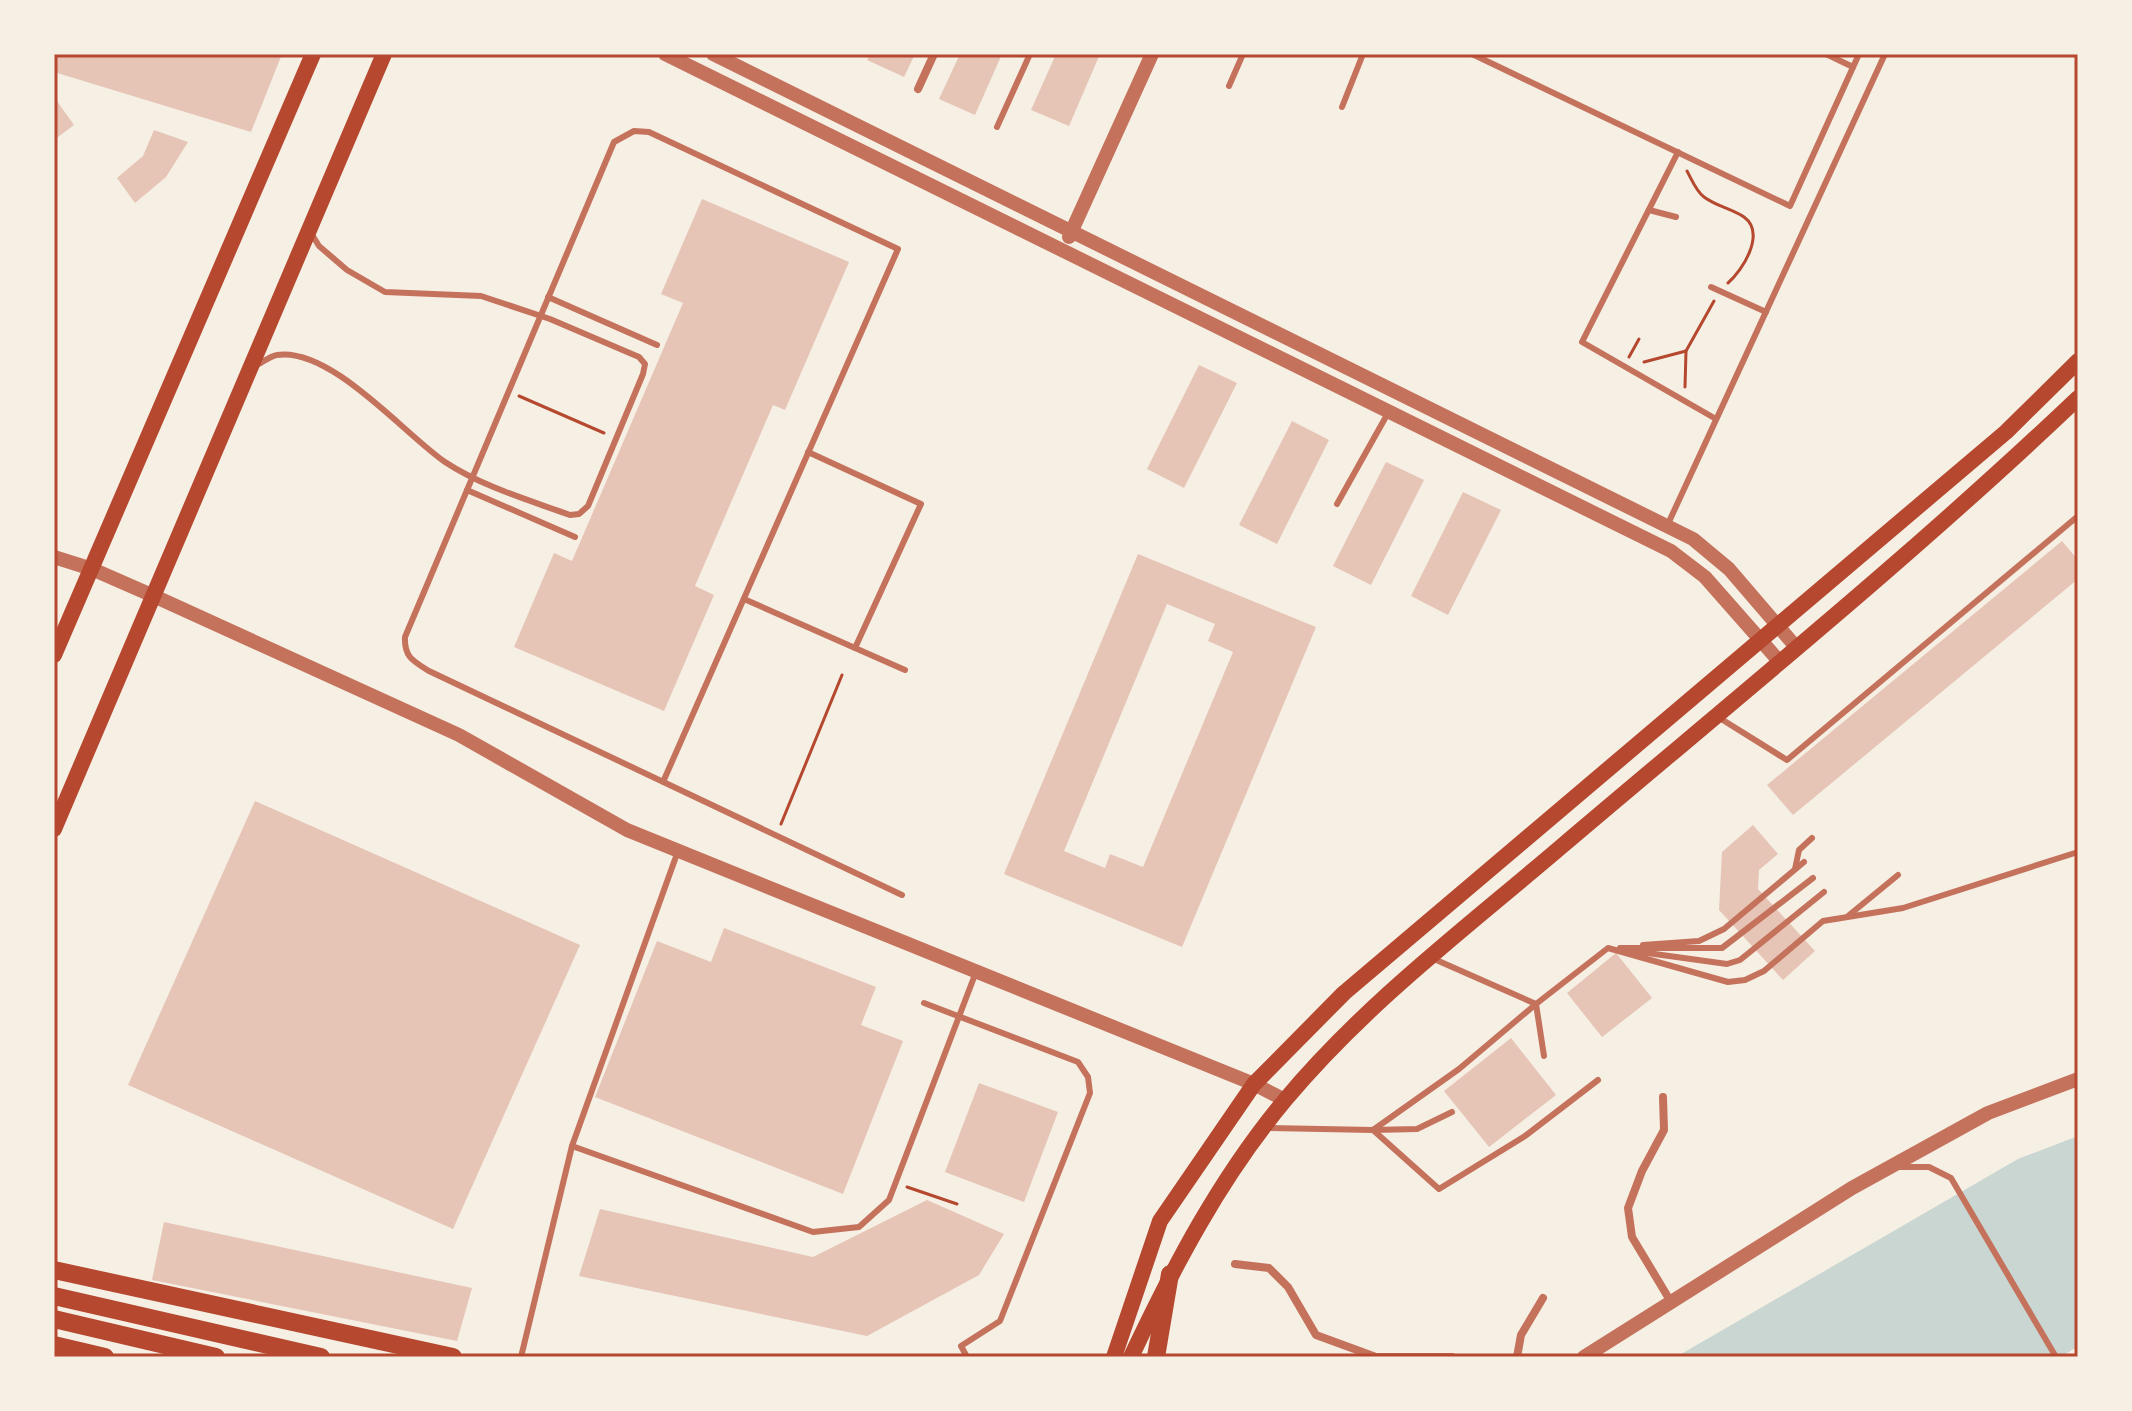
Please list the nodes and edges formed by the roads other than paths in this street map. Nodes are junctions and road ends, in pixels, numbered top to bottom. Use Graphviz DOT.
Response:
graph roads {
  1 [pos="313,54"];
  2 [pos="384,54"];
  3 [pos="665,54"];
  4 [pos="713,54"];
  5 [pos="934,54"];
  6 [pos="1030,54"];
  7 [pos="1152,54"];
  8 [pos="1243,54"];
  9 [pos="1363,54"];
  10 [pos="1472,54"];
  11 [pos="1826,54"];
  12 [pos="1859,54"];
  13 [pos="1885,54"];
  14 [pos="1853,67"];
  15 [pos="1229,86"];
  16 [pos="918,89"];
  17 [pos="1342,107"];
  18 [pos="997,127"];
  19 [pos="1678,152"];
  20 [pos="1649,210"];
  21 [pos="1676,217"];
  22 [pos="1072,231"];
  23 [pos="309,232"];
  24 [pos="1064,248"];
  25 [pos="1711,287"];
  26 [pos="548,297"];
  27 [pos="1766,312"];
  28 [pos="540,315"];
  29 [pos="657,345"];
  30 [pos="2078,361"];
  31 [pos="252,368"];
  32 [pos="2078,398"];
  33 [pos="1389,410"];
  34 [pos="1716,419"];
  35 [pos="808,452"];
  36 [pos="472,477"];
  37 [pos="467,490"];
  38 [pos="1337,504"];
  39 [pos="2078,516"];
  40 [pos="1667,526"];
  41 [pos="575,537"];
  42 [pos="54,557"];
  43 [pos="92,569"];
  44 [pos="156,597"];
  45 [pos="744,599"];
  46 [pos="1777,624"];
  47 [pos="1760,639"];
  48 [pos="1796,647"];
  49 [pos="855,648"];
  50 [pos="54,655"];
  51 [pos="1779,661"];
  52 [pos="905,670"];
  53 [pos="1715,716"];
  54 [pos="663,782"];
  55 [pos="54,829"];
  56 [pos="1812,838"];
  57 [pos="678,851"];
  58 [pos="2078,852"];
  59 [pos="1804,862"];
  60 [pos="1795,869"];
  61 [pos="1898,875"];
  62 [pos="1813,878"];
  63 [pos="1824,892"];
  64 [pos="902,895"];
  65 [pos="1847,917"];
  66 [pos="1608,948"];
  67 [pos="1430,957"];
  68 [pos="976,972"];
  69 [pos="924,1003"];
  70 [pos="1536,1004"];
  71 [pos="958,1016"];
  72 [pos="1544,1056"];
  73 [pos="2078,1079"];
  74 [pos="1598,1080"];
  75 [pos="1254,1084"];
  76 [pos="1663,1097"];
  77 [pos="1285,1100"];
  78 [pos="1452,1112"];
  79 [pos="1265,1127"];
  80 [pos="1373,1130"];
  81 [pos="572,1146"];
  82 [pos="1890,1167"];
  83 [pos="1235,1264"];
  84 [pos="54,1270"];
  85 [pos="1170,1274"];
  86 [pos="54,1296"];
  87 [pos="1543,1298"];
  88 [pos="1671,1302"];
  89 [pos="54,1319"];
  90 [pos="54,1345"];
  91 [pos="105,1357"];
  92 [pos="216,1357"];
  93 [pos="321,1357"];
  94 [pos="453,1357"];
  95 [pos="521,1357"];
  96 [pos="967,1357"];
  97 [pos="1114,1357"];
  98 [pos="1131,1357"];
  99 [pos="1156,1357"];
  100 [pos="1391,1357"];
  101 [pos="1452,1357"];
  102 [pos="1517,1357"];
  103 [pos="1584,1357"];
  104 [pos="2056,1357"];
  1 -- 43 [label="main road"];
  2 -- 23 [label="main road"];
  3 -- 24 [label="street"];
  4 -- 22 [label="street"];
  5 -- 16 [label="street"];
  6 -- 18 [label="lane"];
  7 -- 22 [label="street"];
  8 -- 15 [label="lane"];
  9 -- 17 [label="lane"];
  10 -- 19 [label="lane"];
  11 -- 14 [label="lane"];
  12 -- 14 [label="lane"];
  13 -- 27 [label="lane"];
  14 -- 19 [label="lane"];
  19 -- 20 [label="lane"];
  20 -- 21 [label="lane"];
  20 -- 34 [label="lane"];
  22 -- 24 [label="street"];
  22 -- 40 [label="street"];
  23 -- 28 [label="lane"];
  23 -- 31 [label="main road"];
  24 -- 33 [label="street"];
  25 -- 27 [label="lane"];
  26 -- 28 [label="lane"];
  26 -- 29 [label="lane"];
  26 -- 35 [label="lane"];
  27 -- 34 [label="lane"];
  28 -- 36 [label="lane"];
  28 -- 36 [label="lane"];
  30 -- 46 [label="main road"];
  31 -- 36 [label="lane"];
  31 -- 44 [label="main road"];
  32 -- 48 [label="main road"];
  33 -- 38 [label="lane"];
  33 -- 47 [label="street"];
  34 -- 40 [label="lane"];
  35 -- 45 [label="lane"];
  35 -- 49 [label="lane"];
  36 -- 37 [label="lane"];
  37 -- 41 [label="lane"];
  37 -- 54 [label="lane"];
  39 -- 53 [label="lane"];
  40 -- 46 [label="street"];
  42 -- 43 [label="street"];
  43 -- 44 [label="street"];
  43 -- 50 [label="main road"];
  44 -- 55 [label="main road"];
  44 -- 57 [label="street"];
  45 -- 49 [label="lane"];
  45 -- 54 [label="lane"];
  46 -- 47 [label="main road"];
  46 -- 48 [label="street"];
  47 -- 51 [label="street"];
  47 -- 75 [label="main road"];
  48 -- 51 [label="main road"];
  49 -- 52 [label="lane"];
  51 -- 53 [label="main road"];
  53 -- 67 [label="main road"];
  54 -- 64 [label="lane"];
  56 -- 60 [label="lane"];
  57 -- 68 [label="street"];
  57 -- 81 [label="lane"];
  58 -- 65 [label="lane"];
  59 -- 60 [label="lane"];
  60 -- 66 [label="lane"];
  61 -- 65 [label="lane"];
  62 -- 66 [label="lane"];
  63 -- 66 [label="lane"];
  65 -- 66 [label="lane"];
  66 -- 70 [label="lane"];
  67 -- 70 [label="lane"];
  67 -- 77 [label="main road"];
  68 -- 71 [label="lane"];
  68 -- 75 [label="street"];
  69 -- 71 [label="lane"];
  70 -- 72 [label="lane"];
  70 -- 80 [label="lane"];
  71 -- 81 [label="lane"];
  71 -- 96 [label="lane"];
  73 -- 82 [label="street"];
  74 -- 80 [label="lane"];
  75 -- 77 [label="street"];
  75 -- 97 [label="main road"];
  76 -- 88 [label="street"];
  77 -- 79 [label="main road"];
  78 -- 80 [label="lane"];
  79 -- 80 [label="lane"];
  79 -- 85 [label="main road"];
  81 -- 95 [label="lane"];
  82 -- 88 [label="street"];
  82 -- 104 [label="lane"];
  83 -- 100 [label="street"];
  84 -- 94 [label="main road"];
  85 -- 98 [label="main road"];
  85 -- 99 [label="main road"];
  86 -- 93 [label="main road"];
  87 -- 102 [label="street"];
  88 -- 103 [label="street"];
  89 -- 92 [label="main road"];
  90 -- 91 [label="main road"];
  100 -- 101 [label="street"];
}
